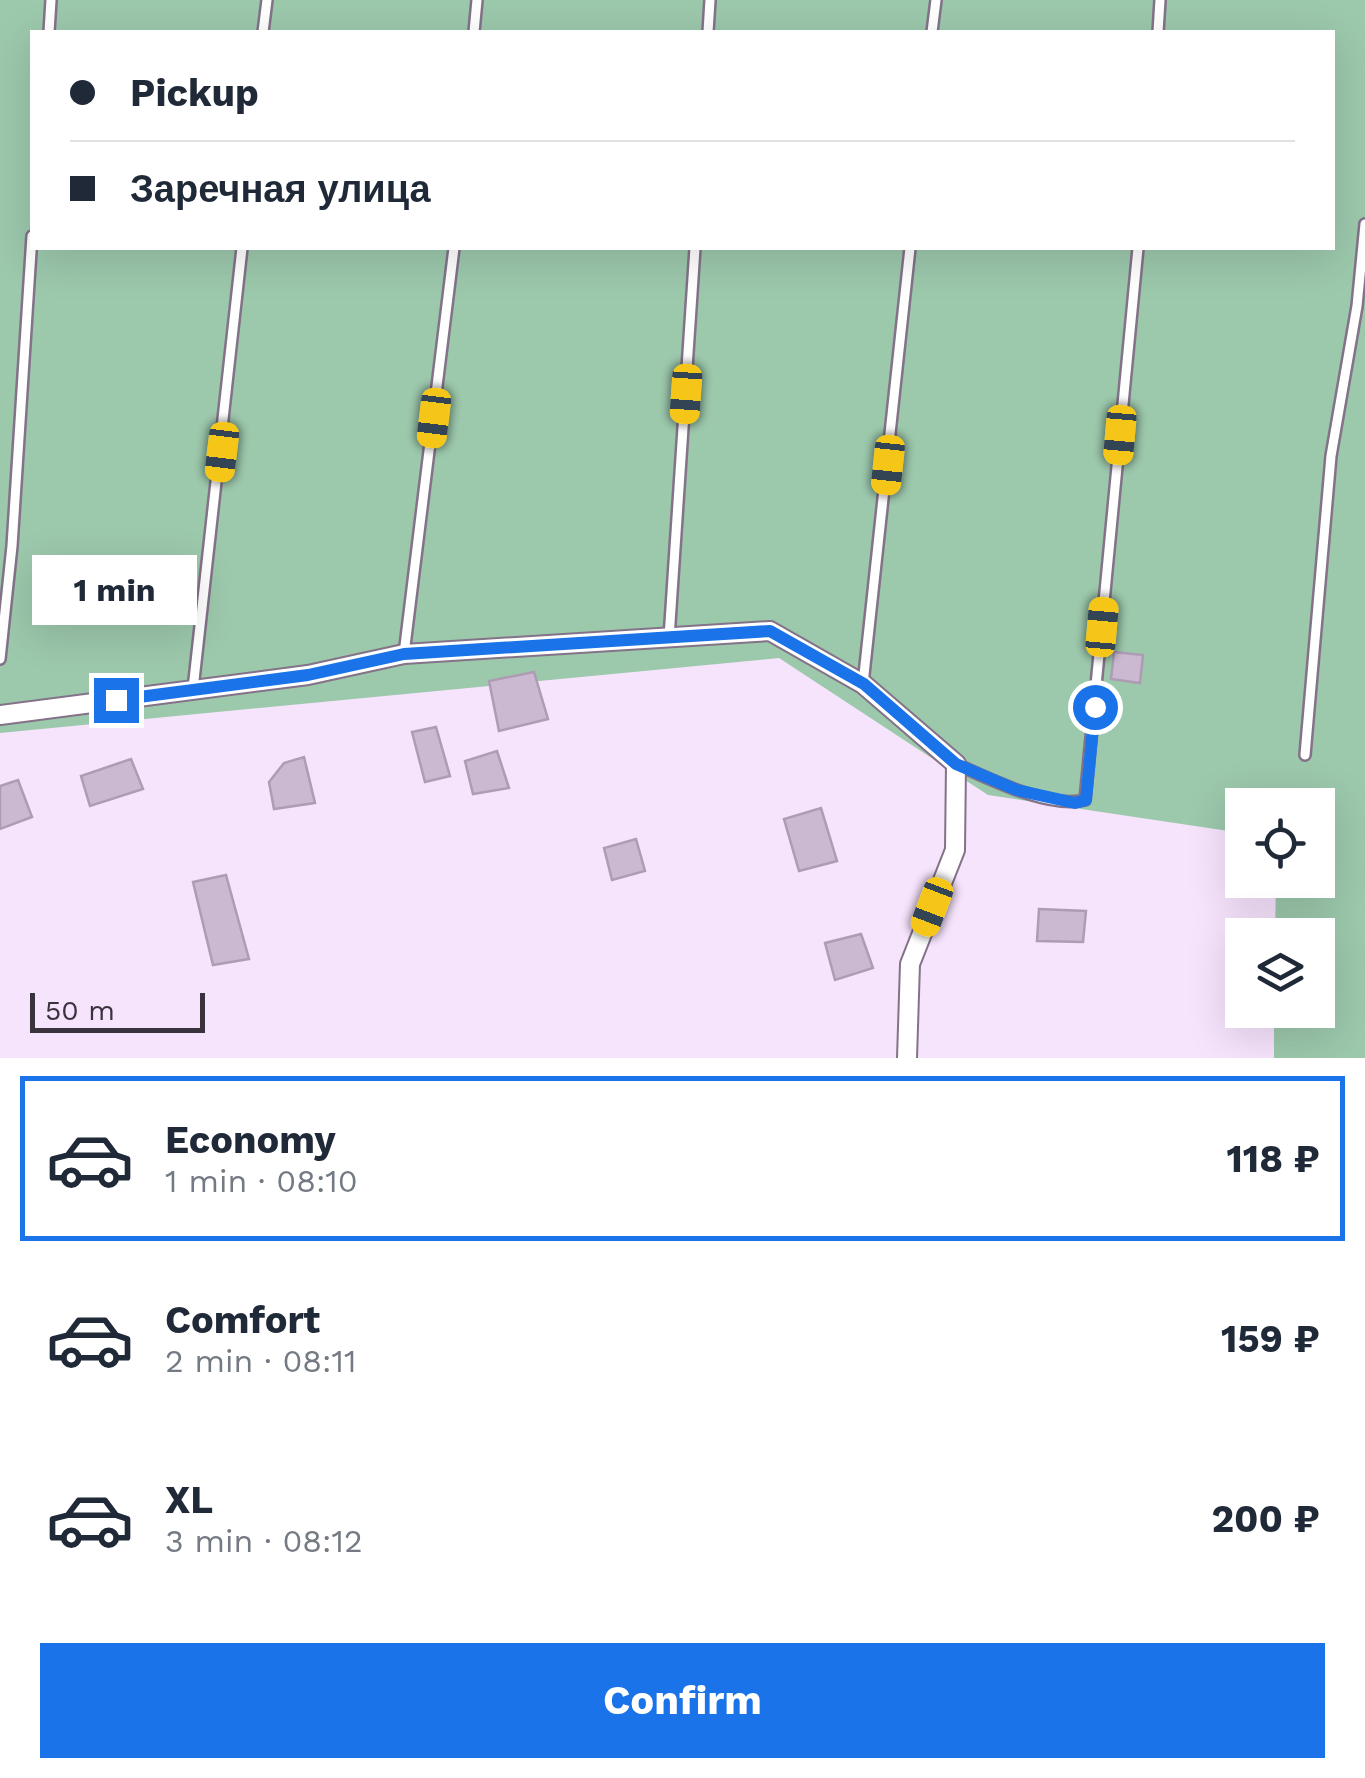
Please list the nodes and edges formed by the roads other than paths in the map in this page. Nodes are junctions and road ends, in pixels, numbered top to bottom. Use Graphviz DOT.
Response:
graph roads {
  1 [pos="52,0"];
  2 [pos="266,0"];
  3 [pos="478,0"];
  4 [pos="710,0"];
  5 [pos="936,0"];
  6 [pos="1160,0"];
  7 [pos="49,30"];
  8 [pos="263,30"];
  9 [pos="474,30"];
  10 [pos="708,30"];
  11 [pos="932,30"];
  12 [pos="1158,30"];
  13 [pos="1365,224"];
  14 [pos="31,250"];
  15 [pos="242,250"];
  16 [pos="454,250"];
  17 [pos="695,250"];
  18 [pos="910,250"];
  19 [pos="1138,250"];
  20 [pos="669,638"];
  21 [pos="404,654"];
  22 [pos="0,659"];
  23 [pos="864,684"];
  24 [pos="193,689"];
  25 [pos="0,715"];
  26 [pos="1305,756"];
  27 [pos="956,764"];
  28 [pos="907,1058"];
  1 -- 7 [label="lane"];
  2 -- 8 [label="lane"];
  3 -- 9 [label="lane"];
  4 -- 10 [label="lane"];
  5 -- 11 [label="lane"];
  6 -- 12 [label="lane"];
  13 -- 26 [label="lane"];
  14 -- 22 [label="lane"];
  15 -- 24 [label="lane"];
  16 -- 21 [label="lane"];
  17 -- 20 [label="lane"];
  18 -- 23 [label="lane"];
  19 -- 27 [label="lane"];
  20 -- 21 [label="street"];
  20 -- 23 [label="street"];
  21 -- 24 [label="street"];
  23 -- 27 [label="street"];
  24 -- 25 [label="street"];
  27 -- 28 [label="street"];
}
